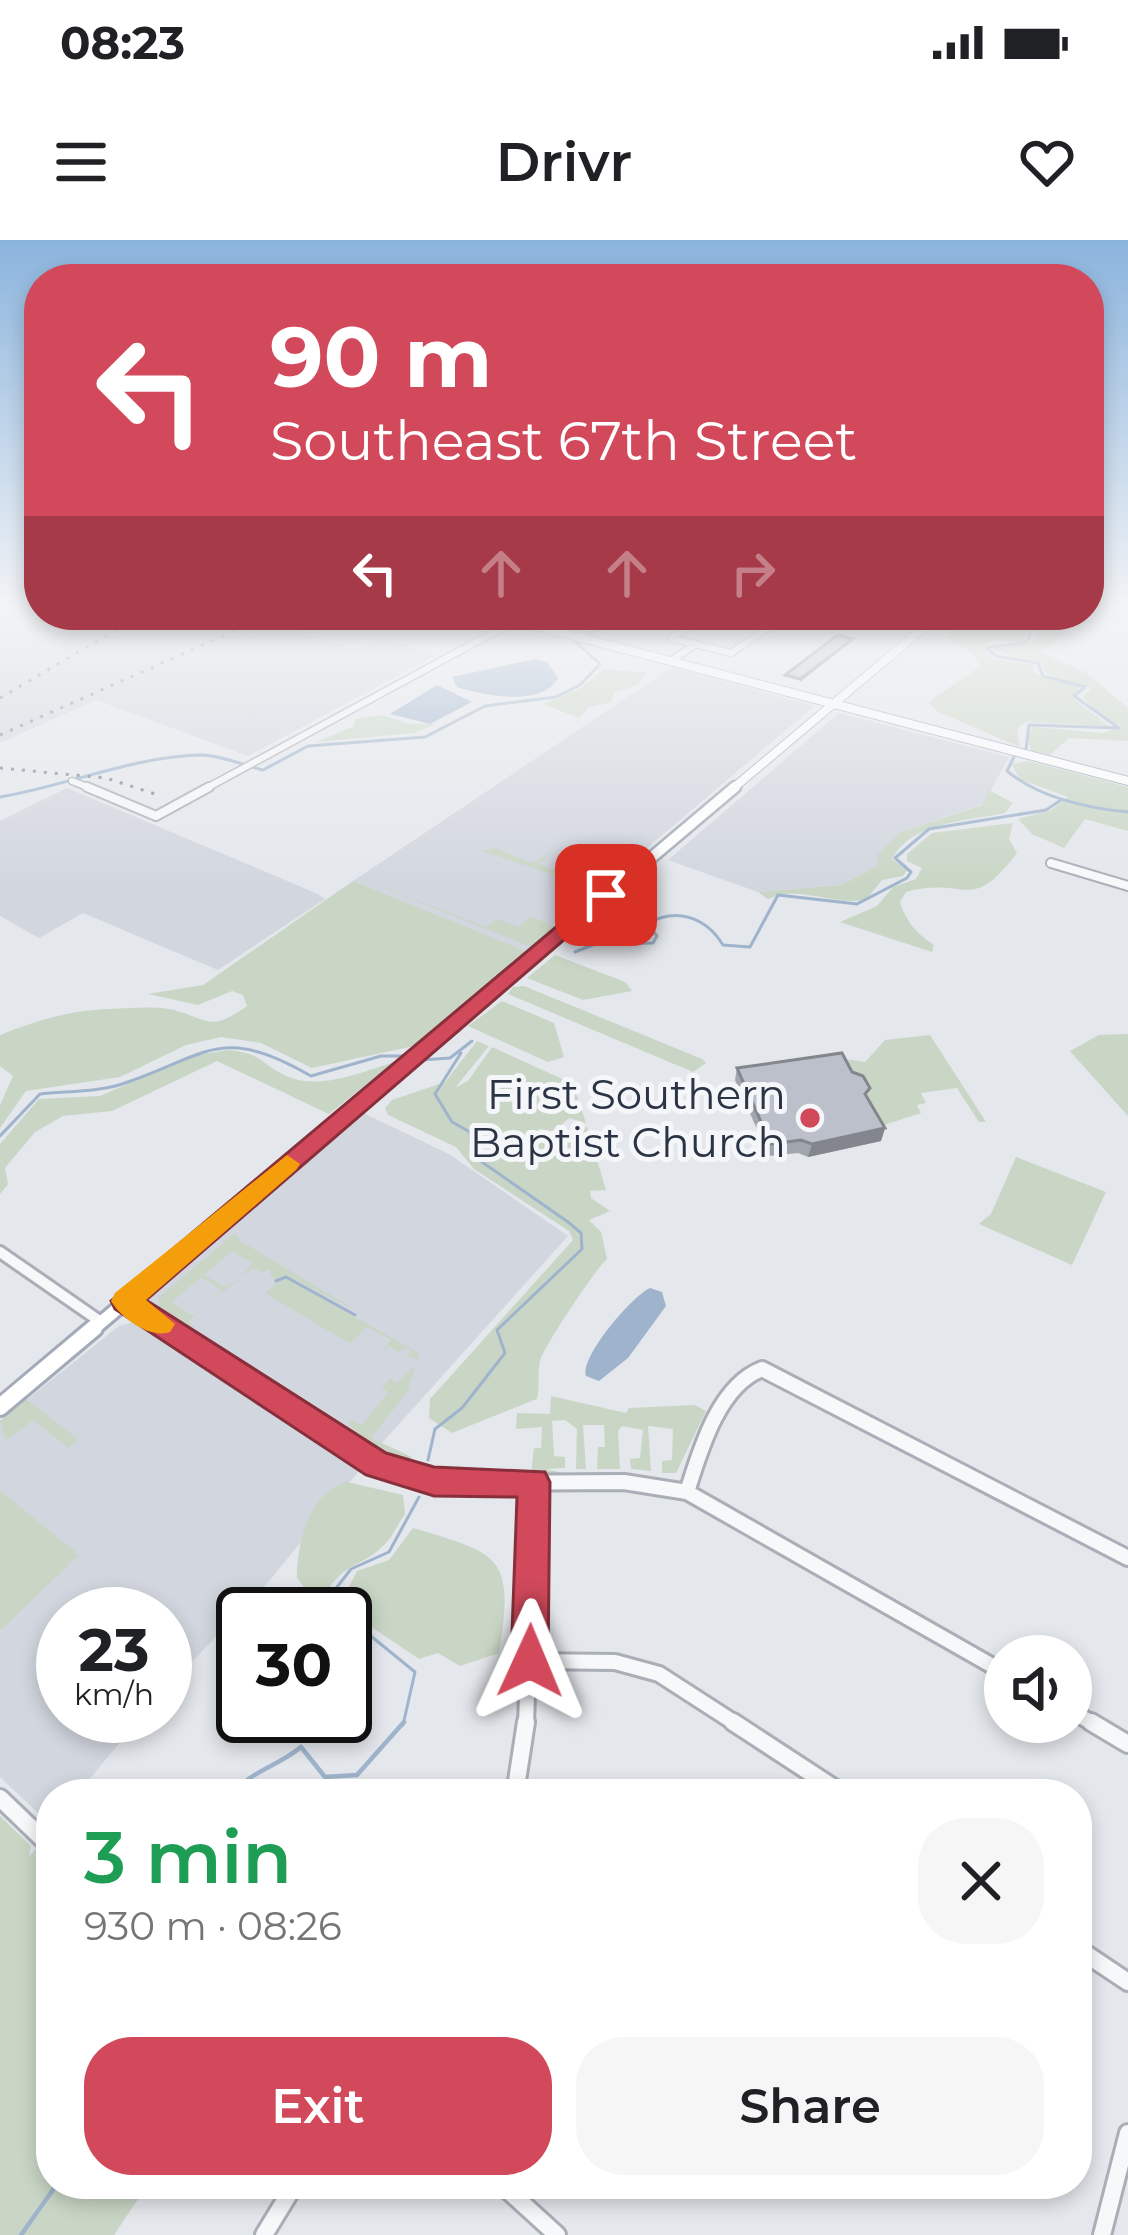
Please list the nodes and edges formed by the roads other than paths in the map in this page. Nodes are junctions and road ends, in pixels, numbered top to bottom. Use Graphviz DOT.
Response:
graph roads {
  1 [pos="369,700"];
  2 [pos="818,700"];
  3 [pos="838,700"];
  4 [pos="833,704"];
  5 [pos="1128,781"];
  6 [pos="72,782"];
  7 [pos="1051,863"];
  8 [pos="1128,886"];
  9 [pos="0,1252"];
  10 [pos="125,1301"];
  11 [pos="101,1322"];
  12 [pos="0,1406"];
  13 [pos="534,1482"];
  14 [pos="687,1492"];
  15 [pos="1128,1558"];
  16 [pos="984,1660"];
  17 [pos="530,1661"];
  18 [pos="1092,1723"];
  19 [pos="1128,1744"];
  20 [pos="518,1779"];
  21 [pos="820,1779"];
  22 [pos="0,1798"];
  23 [pos="36,1833"];
  24 [pos="1092,1958"];
  25 [pos="1128,1982"];
  26 [pos="1128,2133"];
  27 [pos="286,2199"];
  28 [pos="517,2199"];
  29 [pos="264,2235"];
  30 [pos="556,2235"];
  31 [pos="1102,2235"];
  1 -- 6 [label="street"];
  2 -- 4 [label="main road"];
  3 -- 4 [label="main road"];
  4 -- 5 [label="main road"];
  4 -- 10 [label="main road"];
  7 -- 8 [label="street"];
  9 -- 11 [label="street"];
  10 -- 11 [label="main road"];
  10 -- 13 [label="street"];
  11 -- 12 [label="main road"];
  13 -- 14 [label="street"];
  13 -- 17 [label="street"];
  14 -- 15 [label="street"];
  14 -- 16 [label="street"];
  17 -- 20 [label="street"];
  17 -- 21 [label="street"];
  18 -- 19 [label="street"];
  22 -- 23 [label="street"];
  24 -- 25 [label="street"];
  26 -- 31 [label="street"];
  27 -- 29 [label="street"];
  28 -- 30 [label="street"];
}
